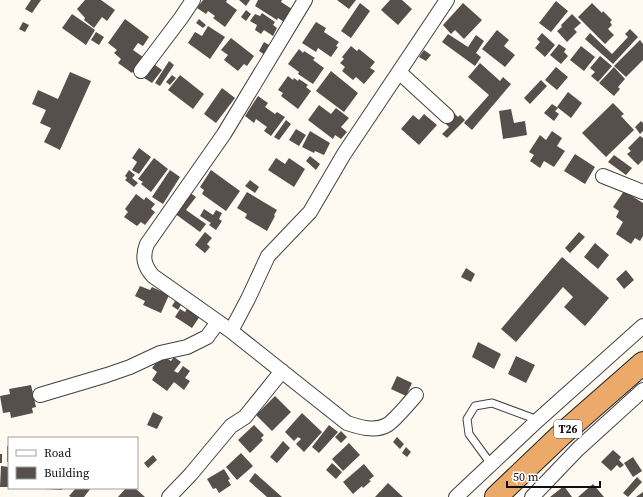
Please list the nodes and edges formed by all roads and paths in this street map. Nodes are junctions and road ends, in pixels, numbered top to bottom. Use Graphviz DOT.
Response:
graph roads {
  1 [pos="193,0"];
  2 [pos="305,0"];
  3 [pos="447,0"];
  4 [pos="141,71"];
  5 [pos="399,72"];
  6 [pos="447,116"];
  7 [pos="603,176"];
  8 [pos="643,192"];
  9 [pos="218,322"];
  10 [pos="643,326"];
  11 [pos="231,331"];
  12 [pos="643,363"];
  13 [pos="282,371"];
  14 [pos="643,390"];
  15 [pos="40,395"];
  16 [pos="416,395"];
  17 [pos="538,420"];
  18 [pos="491,464"];
  19 [pos="169,497"];
  20 [pos="456,497"];
  21 [pos="496,497"];
  22 [pos="532,497"];
  1 -- 4 [label="street"];
  2 -- 9 [label="street"];
  3 -- 5 [label="street"];
  5 -- 6 [label="street"];
  5 -- 11 [label="street"];
  7 -- 8 [label="street"];
  9 -- 11 [label="street"];
  9 -- 15 [label="street"];
  10 -- 17 [label="street"];
  11 -- 13 [label="street"];
  12 -- 21 [label="highway, T26"];
  13 -- 16 [label="street"];
  13 -- 19 [label="street"];
  14 -- 22 [label="street"];
  17 -- 18 [label="street"];
  17 -- 18 [label="lane"];
  18 -- 20 [label="street"];
}
